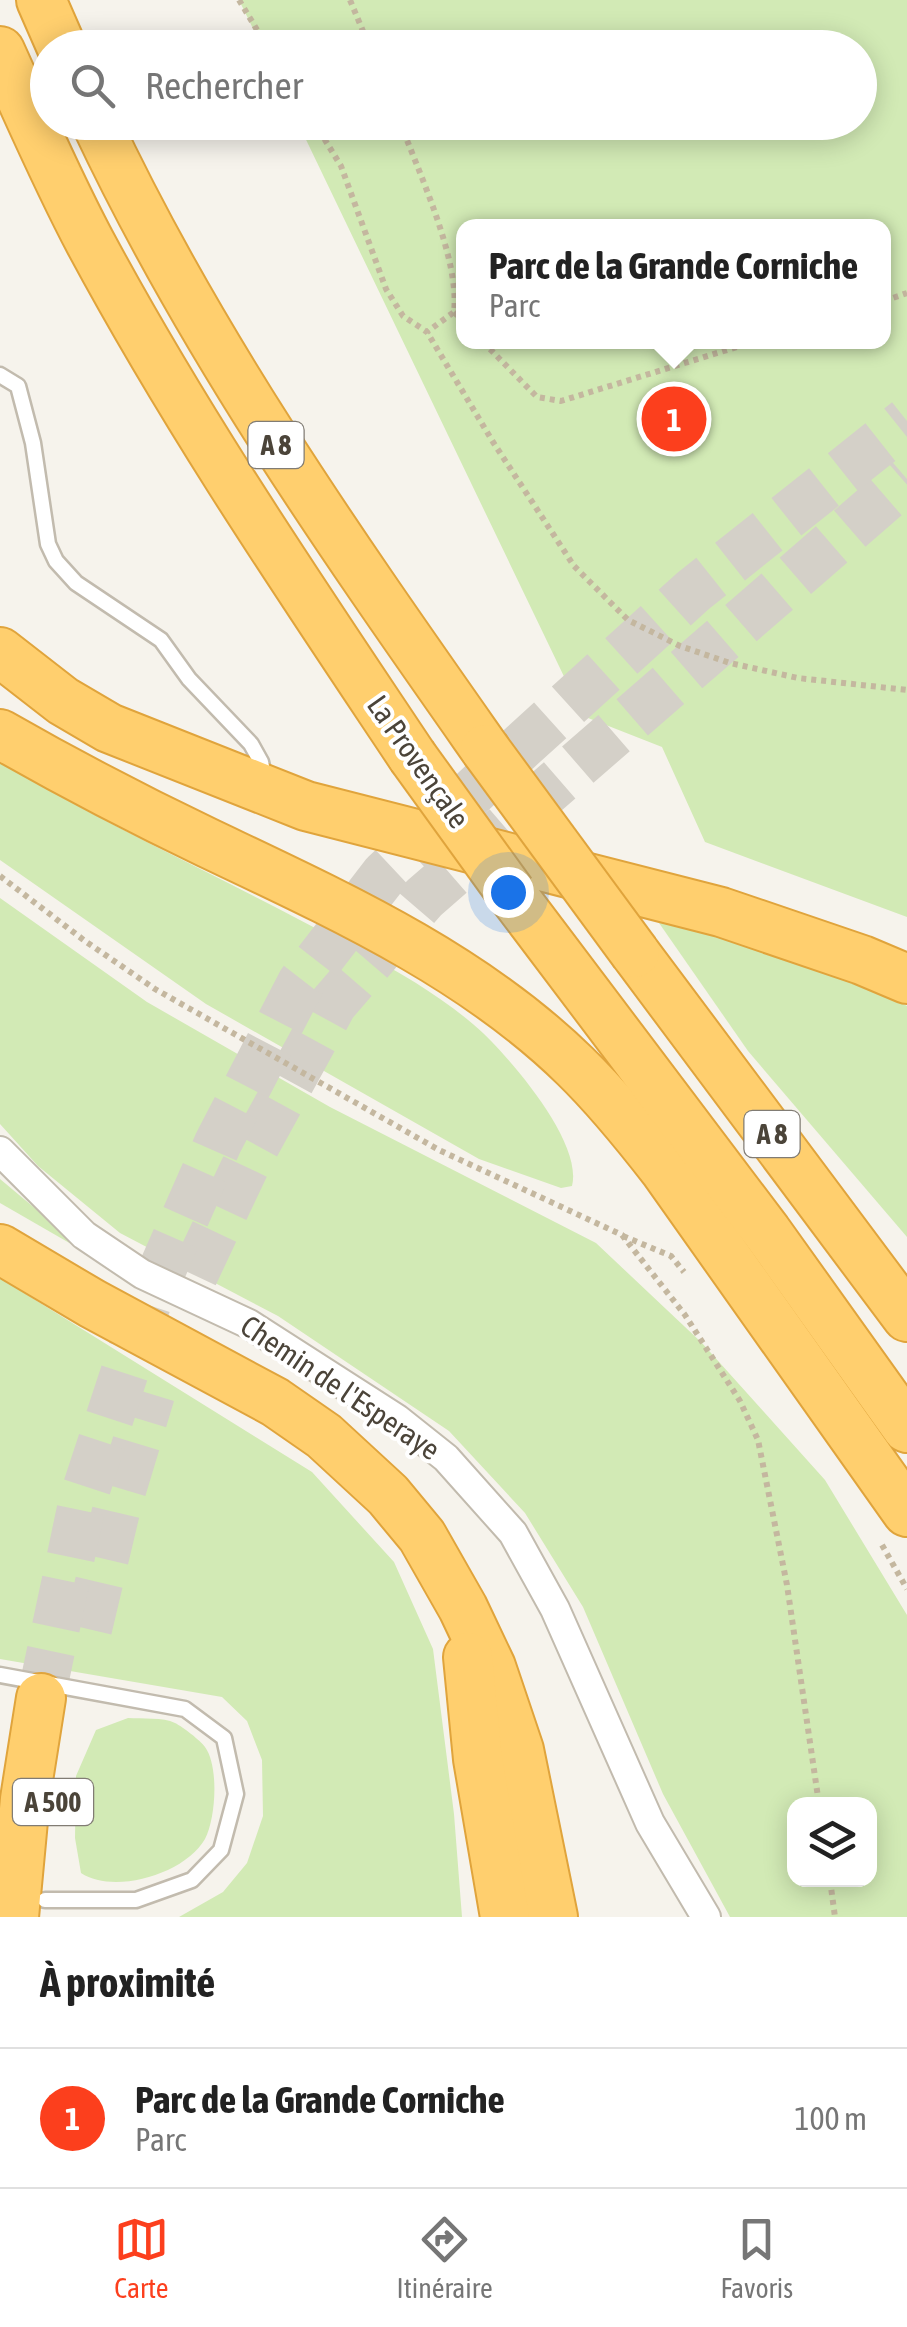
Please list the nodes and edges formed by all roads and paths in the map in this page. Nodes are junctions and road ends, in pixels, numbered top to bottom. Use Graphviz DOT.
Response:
graph roads {
  1 [pos="40,0"];
  2 [pos="238,0"];
  3 [pos="350,0"];
  4 [pos="54,30"];
  5 [pos="257,30"];
  6 [pos="362,30"];
  7 [pos="0,50"];
  8 [pos="30,114"];
  9 [pos="42,140"];
  10 [pos="105,140"];
  11 [pos="325,140"];
  12 [pos="407,140"];
  13 [pos="456,288"];
  14 [pos="456,298"];
  15 [pos="454,312"];
  16 [pos="426,332"];
  17 [pos="490,349"];
  18 [pos="729,349"];
  19 [pos="0,374"];
  20 [pos="0,652"];
  21 [pos="907,690"];
  22 [pos="0,734"];
  23 [pos="268,791"];
  24 [pos="0,876"];
  25 [pos="907,979"];
  26 [pos="0,1151"];
  27 [pos="0,1249"];
  28 [pos="907,1317"];
  29 [pos="907,1428"];
  30 [pos="907,1512"];
  31 [pos="463,1608"];
  32 [pos="0,1675"];
  33 [pos="56,1702"];
  34 [pos="819,1797"];
  35 [pos="831,1887"];
  36 [pos="24,1898"];
  37 [pos="505,1917"];
  38 [pos="553,1917"];
  39 [pos="706,1917"];
  40 [pos="835,1917"];
  1 -- 4 [label="highway"];
  2 -- 5 [label="path"];
  3 -- 6 [label="path"];
  7 -- 8 [label="highway, La Provençale / A 8, bridge"];
  9 -- 29 [label="highway, La Provençale / A 8, bridge"];
  10 -- 28 [label="highway, La Provençale / A 8, bridge"];
  11 -- 16 [label="path"];
  12 -- 13 [label="path"];
  14 -- 15 [label="path"];
  15 -- 16 [label="path"];
  16 -- 21 [label="path"];
  17 -- 18 [label="path"];
  19 -- 23 [label="lane"];
  20 -- 23 [label="highway"];
  22 -- 30 [label="highway"];
  23 -- 25 [label="highway"];
  24 -- 34 [label="path"];
  26 -- 39 [label="street, Chemin de l'Esperaye"];
  27 -- 31 [label="highway"];
  31 -- 37 [label="highway"];
  31 -- 38 [label="highway"];
  32 -- 36 [label="lane"];
  33 -- 36 [label="highway, A 500"];
  35 -- 40 [label="path"];
}
